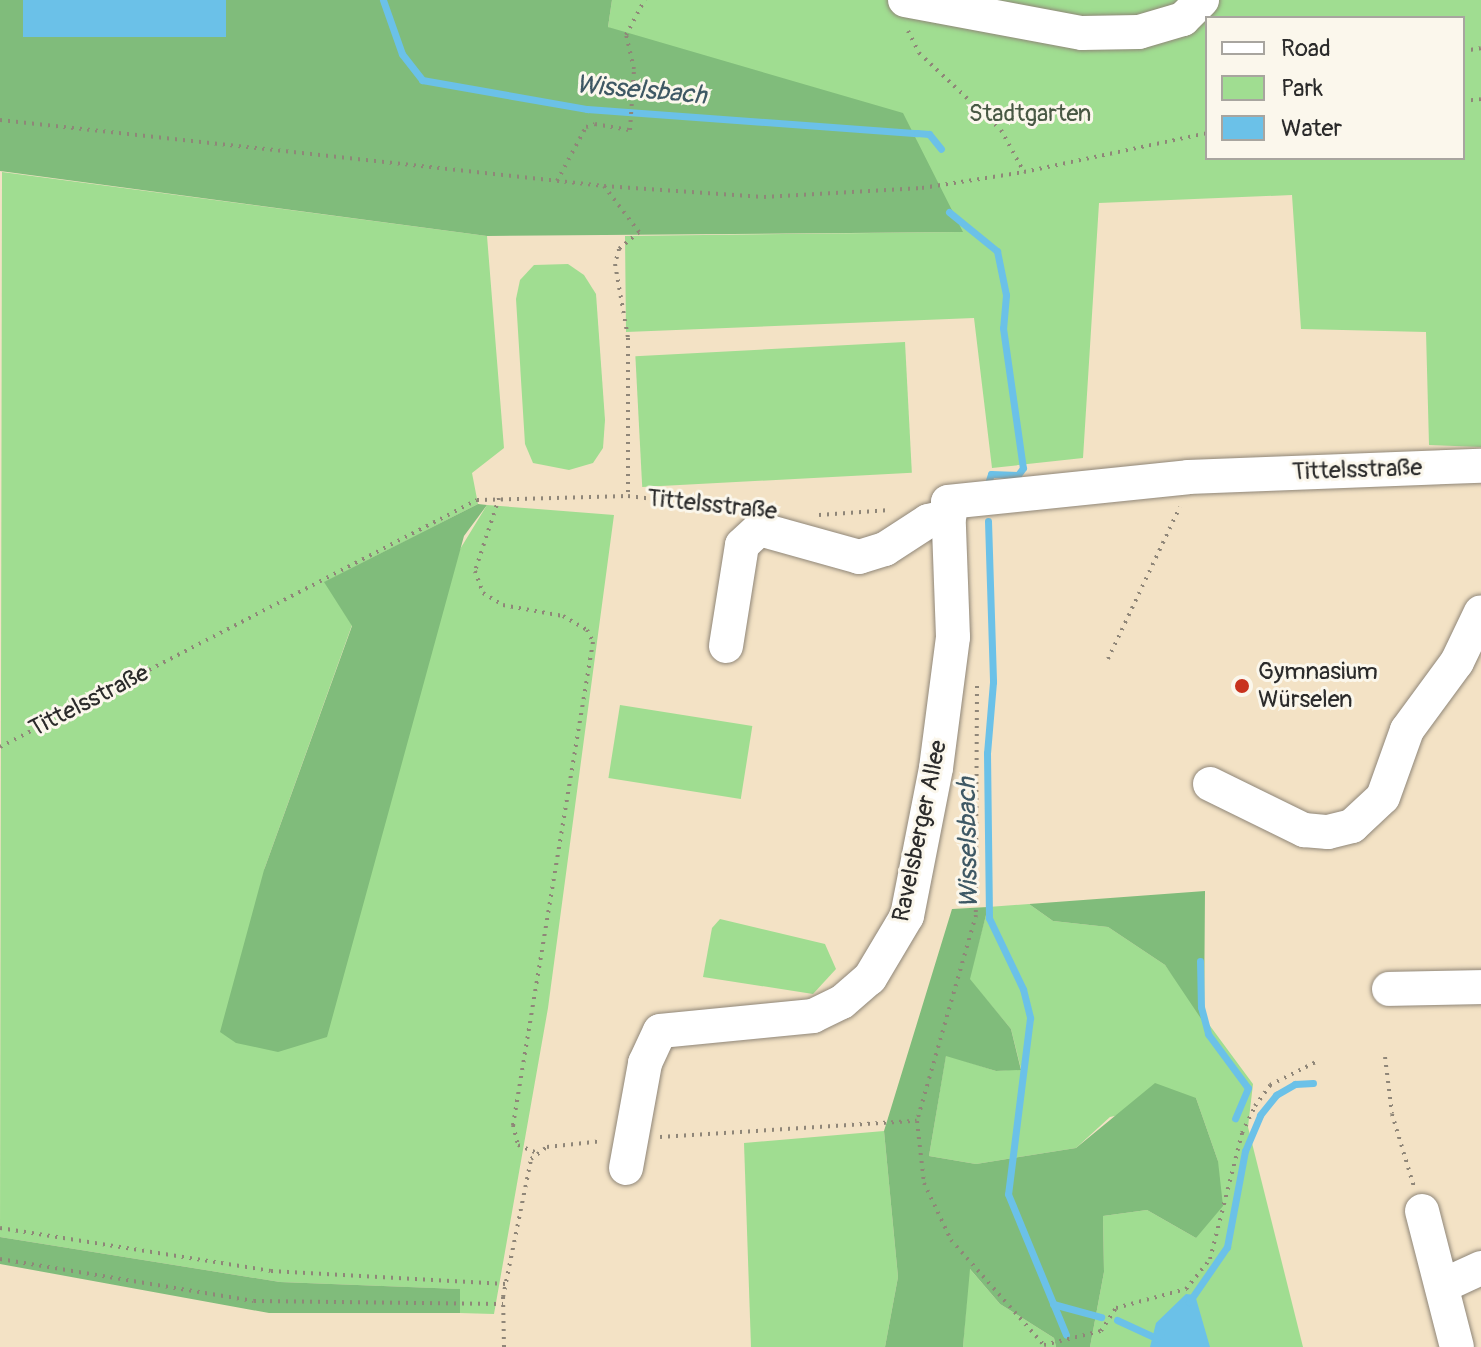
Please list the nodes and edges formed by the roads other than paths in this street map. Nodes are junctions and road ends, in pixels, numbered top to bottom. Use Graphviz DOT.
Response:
graph roads {
  1 [pos="1202,0"];
  2 [pos="905,13"];
  3 [pos="1481,466"];
  4 [pos="948,509"];
  5 [pos="1481,612"];
  6 [pos="726,646"];
  7 [pos="1210,784"];
  8 [pos="1481,987"];
  9 [pos="1389,989"];
  10 [pos="626,1168"];
  11 [pos="1422,1211"];
  12 [pos="1481,1268"];
  13 [pos="1444,1285"];
  14 [pos="1457,1347"];
  1 -- 2 [label="street"];
  3 -- 4 [label="street, Tittelsstraße"];
  4 -- 6 [label="street, Tittelsstraße"];
  4 -- 10 [label="street, Ravelsberger Allee"];
  5 -- 7 [label="street"];
  8 -- 9 [label="street"];
  11 -- 13 [label="street"];
  12 -- 13 [label="street"];
  13 -- 14 [label="street"];
}
